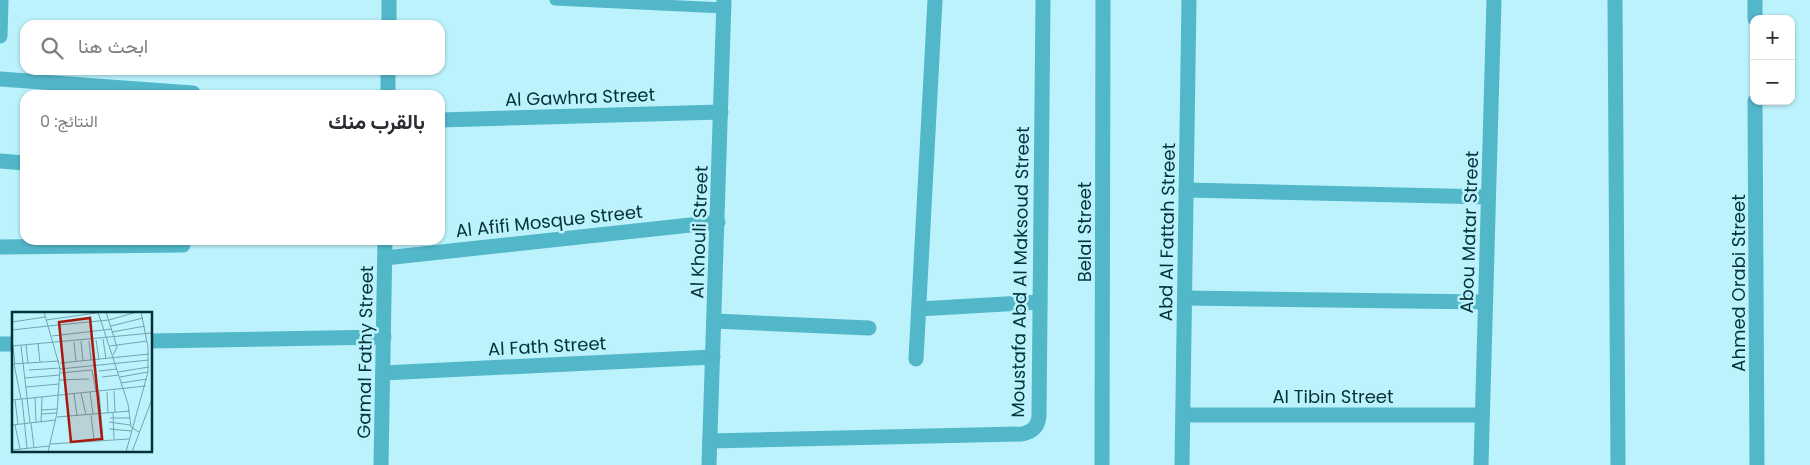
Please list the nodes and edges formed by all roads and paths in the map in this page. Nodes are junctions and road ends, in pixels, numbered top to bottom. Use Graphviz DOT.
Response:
graph roads {
  1 [pos="1,0"];
  2 [pos="389,0"];
  3 [pos="556,0"];
  4 [pos="935,0"];
  5 [pos="1043,0"];
  6 [pos="1103,0"];
  7 [pos="1189,0"];
  8 [pos="1494,0"];
  9 [pos="1615,0"];
  10 [pos="1755,0"];
  11 [pos="724,4"];
  12 [pos="1755,15"];
  13 [pos="389,20"];
  14 [pos="0,36"];
  15 [pos="388,75"];
  16 [pos="0,79"];
  17 [pos="152,90"];
  18 [pos="388,90"];
  19 [pos="1756,105"];
  20 [pos="721,112"];
  21 [pos="445,120"];
  22 [pos="0,161"];
  23 [pos="20,162"];
  24 [pos="1186,190"];
  25 [pos="1488,197"];
  26 [pos="718,222"];
  27 [pos="183,245"];
  28 [pos="385,245"];
  29 [pos="0,247"];
  30 [pos="385,258"];
  31 [pos="1184,298"];
  32 [pos="1040,302"];
  33 [pos="1486,302"];
  34 [pos="919,309"];
  35 [pos="714,321"];
  36 [pos="870,328"];
  37 [pos="384,337"];
  38 [pos="152,342"];
  39 [pos="713,357"];
  40 [pos="916,359"];
  41 [pos="383,374"];
  42 [pos="1183,415"];
  43 [pos="1482,415"];
  44 [pos="710,441"];
  45 [pos="381,465"];
  46 [pos="709,465"];
  47 [pos="1102,465"];
  48 [pos="1182,465"];
  49 [pos="1481,465"];
  50 [pos="1618,465"];
  51 [pos="1757,465"];
  1 -- 14 [label="street"];
  2 -- 13 [label="street"];
  3 -- 11 [label="lane"];
  4 -- 34 [label="street"];
  5 -- 32 [label="street, Moustafa Abd Al Maksoud Street"];
  6 -- 47 [label="street, Belal Street"];
  7 -- 24 [label="street, Abd Al Fattah Street"];
  8 -- 25 [label="street, Abou Matar Street"];
  9 -- 50 [label="street"];
  10 -- 12 [label="street"];
  11 -- 20 [label="street, Al Khouli Street"];
  15 -- 18 [label="street"];
  16 -- 17 [label="street"];
  19 -- 51 [label="street, Ahmed Orabi Street"];
  20 -- 21 [label="street, Al Gawhra Street"];
  20 -- 26 [label="street, Al Khouli Street"];
  22 -- 23 [label="street"];
  24 -- 25 [label="street"];
  24 -- 31 [label="street, Abd Al Fattah Street"];
  25 -- 33 [label="street, Abou Matar Street"];
  26 -- 30 [label="street, Al Afifi Mosque Street"];
  26 -- 35 [label="street, Al Khouli Street"];
  27 -- 29 [label="street"];
  28 -- 30 [label="street, Gamal Fathy Street"];
  30 -- 37 [label="street, Gamal Fathy Street"];
  31 -- 33 [label="street"];
  31 -- 42 [label="street, Abd Al Fattah Street"];
  32 -- 34 [label="street"];
  32 -- 44 [label="street, Moustafa Abd Al Maksoud Street"];
  33 -- 43 [label="street, Abou Matar Street"];
  34 -- 40 [label="street"];
  35 -- 36 [label="street"];
  35 -- 39 [label="street, Al Khouli Street"];
  37 -- 38 [label="street"];
  37 -- 41 [label="street, Gamal Fathy Street"];
  39 -- 41 [label="street, Al Fath Street"];
  39 -- 44 [label="street, Al Khouli Street"];
  41 -- 45 [label="street, Gamal Fathy Street"];
  42 -- 43 [label="street, Al Tibin Street"];
  42 -- 48 [label="street, Abd Al Fattah Street"];
  43 -- 49 [label="street, Abou Matar Street"];
  44 -- 46 [label="street, Al Khouli Street"];
}
